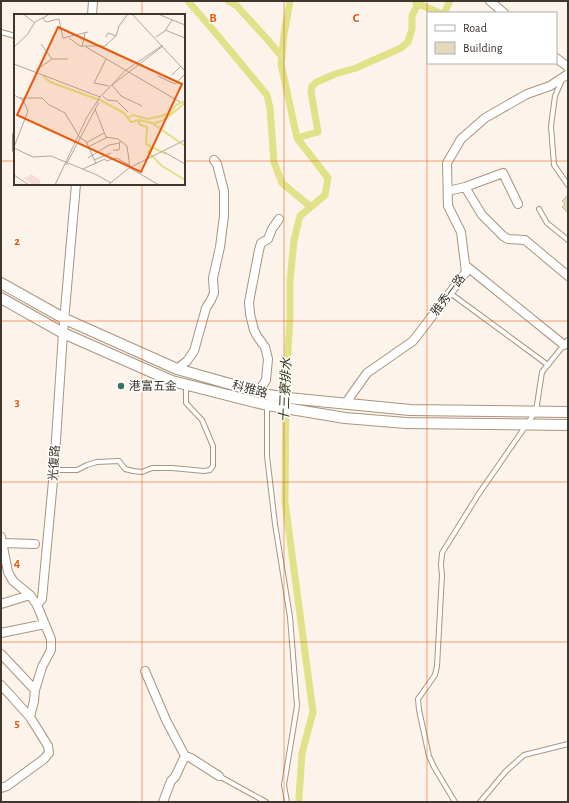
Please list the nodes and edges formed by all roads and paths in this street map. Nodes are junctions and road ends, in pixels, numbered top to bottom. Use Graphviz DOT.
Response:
graph roads {
  1 [pos="93,1"];
  2 [pos="490,1"];
  3 [pos="503,12"];
  4 [pos="92,14"];
  5 [pos="1,32"];
  6 [pos="14,36"];
  7 [pos="557,59"];
  8 [pos="568,67"];
  9 [pos="566,75"];
  10 [pos="214,160"];
  11 [pos="76,185"];
  12 [pos="568,185"];
  13 [pos="465,187"];
  14 [pos="448,190"];
  15 [pos="518,204"];
  16 [pos="539,209"];
  17 [pos="279,219"];
  18 [pos="568,240"];
  19 [pos="465,264"];
  20 [pos="568,276"];
  21 [pos="1,283"];
  22 [pos="450,293"];
  23 [pos="1,298"];
  24 [pos="65,319"];
  25 [pos="63,333"];
  26 [pos="566,342"];
  27 [pos="548,365"];
  28 [pos="177,369"];
  29 [pos="186,384"];
  30 [pos="259,392"];
  31 [pos="268,400"];
  32 [pos="345,404"];
  33 [pos="536,412"];
  34 [pos="568,412"];
  35 [pos="527,424"];
  36 [pos="568,425"];
  37 [pos="54,470"];
  38 [pos="2,540"];
  39 [pos="35,544"];
  40 [pos="30,595"];
  41 [pos="1,604"];
  42 [pos="37,605"];
  43 [pos="45,624"];
  44 [pos="1,633"];
  45 [pos="1,654"];
  46 [pos="145,671"];
  47 [pos="1,685"];
  48 [pos="35,690"];
  49 [pos="30,717"];
  50 [pos="568,744"];
  51 [pos="185,756"];
  52 [pos="219,776"];
  53 [pos="1,788"];
  54 [pos="163,802"];
  55 [pos="266,802"];
  56 [pos="287,802"];
  57 [pos="455,802"];
  58 [pos="480,802"];
  1 -- 4 [label="street"];
  2 -- 3 [label="street"];
  5 -- 6 [label="lane"];
  7 -- 8 [label="street"];
  9 -- 12 [label="lane"];
  9 -- 14 [label="street, 雅秀一路"];
  10 -- 28 [label="street"];
  11 -- 24 [label="street, 光復路"];
  13 -- 14 [label="street"];
  13 -- 15 [label="street"];
  13 -- 20 [label="street"];
  14 -- 19 [label="street, 雅秀一路"];
  16 -- 18 [label="lane"];
  17 -- 30 [label="street"];
  19 -- 22 [label="street, 雅秀一路"];
  19 -- 26 [label="street"];
  21 -- 24 [label="street, 科雅路"];
  22 -- 27 [label="lane"];
  22 -- 32 [label="street, 雅秀一路"];
  23 -- 25 [label="street, 科雅路"];
  24 -- 25 [label="street, 光復路"];
  24 -- 28 [label="street, 科雅路"];
  25 -- 29 [label="street, 科雅路"];
  25 -- 37 [label="street, 光復路"];
  26 -- 27 [label="lane"];
  27 -- 33 [label="lane"];
  28 -- 30 [label="street, 科雅路"];
  29 -- 31 [label="street, 科雅路"];
  29 -- 37 [label="lane"];
  30 -- 31 [label="street, 科雅路"];
  31 -- 32 [label="street, 科雅路"];
  31 -- 35 [label="street, 科雅路"];
  31 -- 56 [label="lane"];
  32 -- 33 [label="street, 科雅路"];
  33 -- 34 [label="street, 科雅路"];
  33 -- 35 [label="lane"];
  35 -- 36 [label="street, 科雅路"];
  35 -- 57 [label="lane"];
  37 -- 42 [label="street, 光復路"];
  38 -- 39 [label="street"];
  38 -- 40 [label="street"];
  40 -- 41 [label="street"];
  40 -- 42 [label="street"];
  42 -- 43 [label="street"];
  43 -- 44 [label="street"];
  43 -- 48 [label="street"];
  45 -- 48 [label="street"];
  46 -- 51 [label="street"];
  47 -- 49 [label="street"];
  48 -- 49 [label="street"];
  49 -- 53 [label="street"];
  50 -- 58 [label="lane"];
  51 -- 52 [label="street"];
  51 -- 54 [label="street"];
  52 -- 55 [label="lane"];
}
